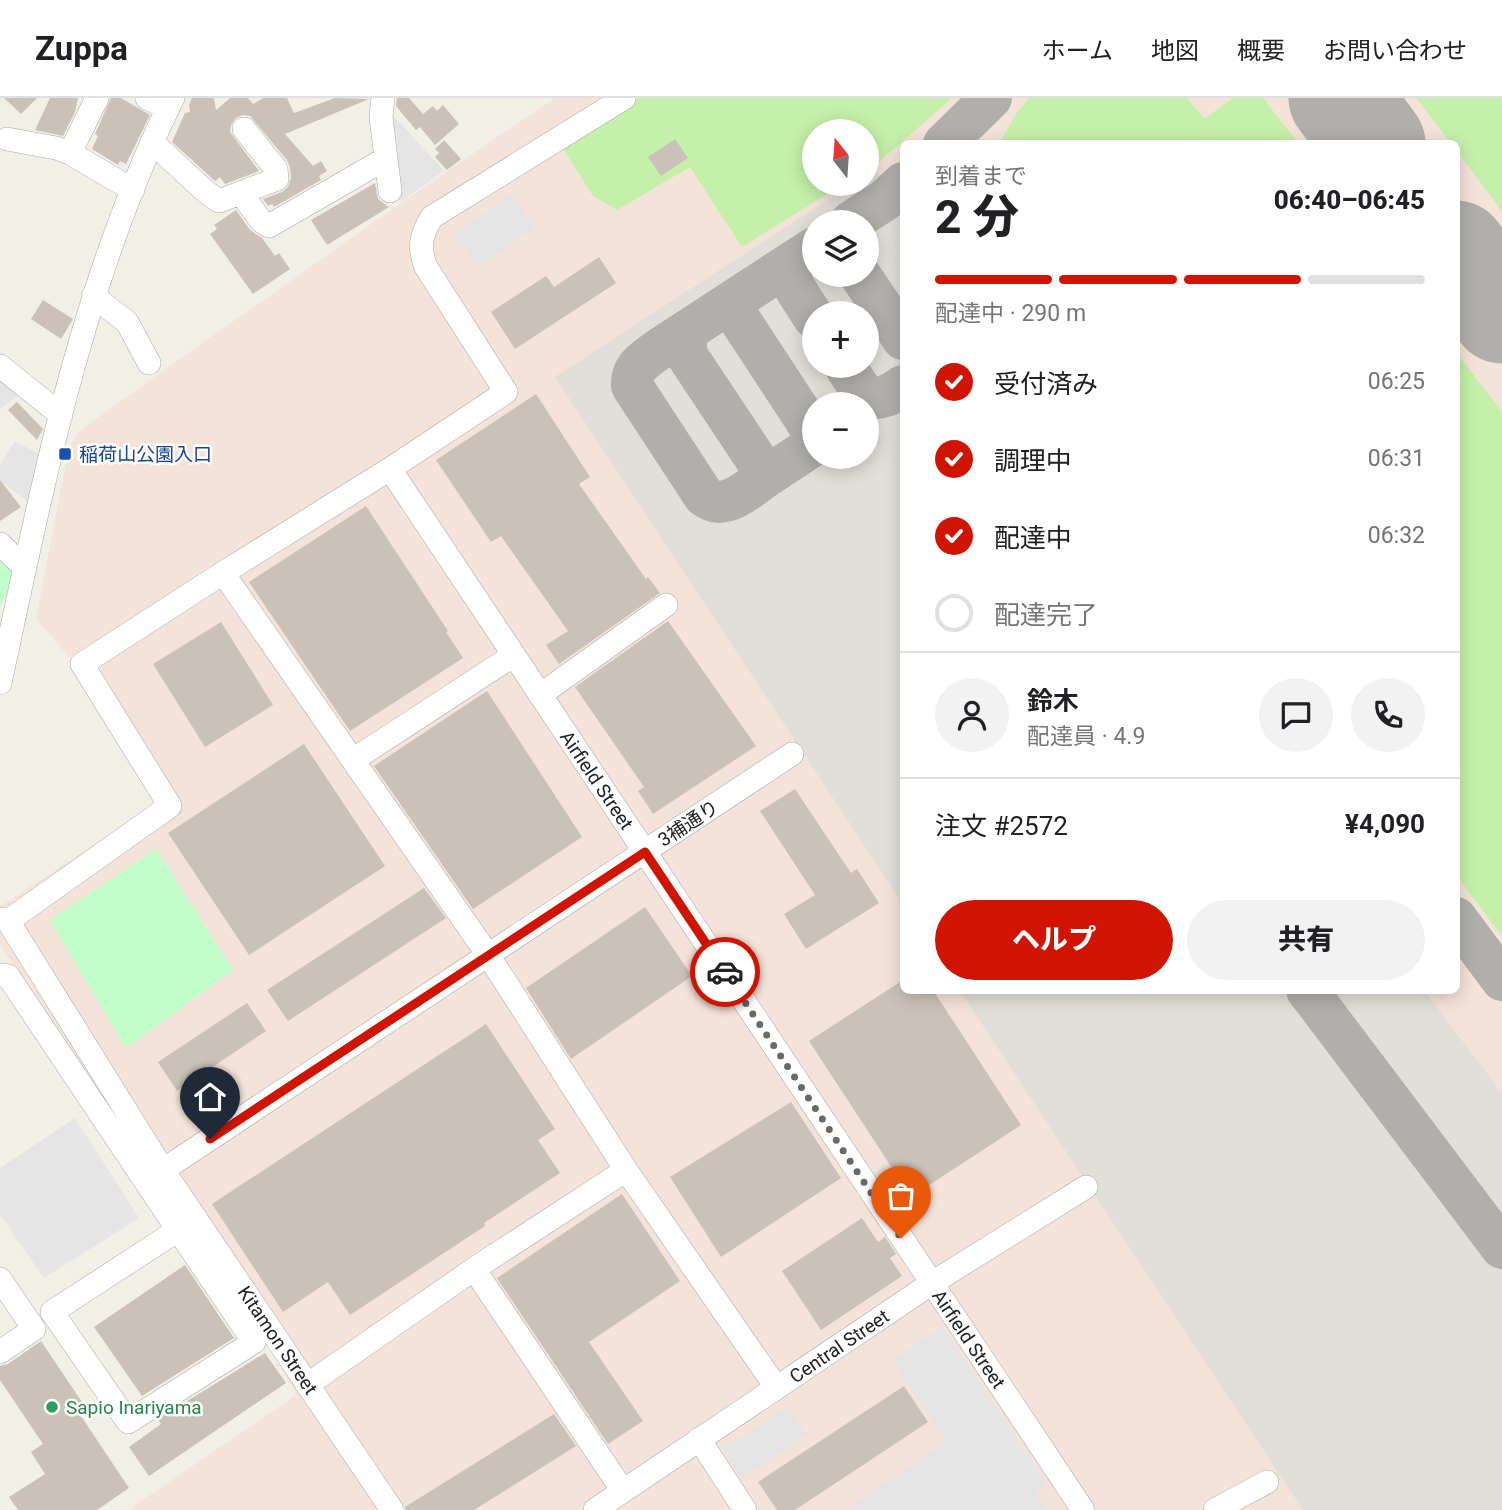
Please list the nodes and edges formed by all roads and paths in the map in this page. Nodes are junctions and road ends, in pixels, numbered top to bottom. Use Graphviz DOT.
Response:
graph roads {
  1 [pos="97,98"];
  2 [pos="383,98"];
  3 [pos="624,98"];
  4 [pos="163,101"];
  5 [pos="244,129"];
  6 [pos="2,140"];
  7 [pos="152,142"];
  8 [pos="70,153"];
  9 [pos="385,159"];
  10 [pos="132,190"];
  11 [pos="390,191"];
  12 [pos="241,193"];
  13 [pos="93,296"];
  14 [pos="149,363"];
  15 [pos="0,366"];
  16 [pos="61,415"];
  17 [pos="390,469"];
  18 [pos="0,544"];
  19 [pos="25,568"];
  20 [pos="223,573"];
  21 [pos="666,605"];
  22 [pos="514,655"];
  23 [pos="0,683"];
  24 [pos="540,695"];
  25 [pos="792,754"];
  26 [pos="353,761"];
  27 [pos="645,852"];
  28 [pos="4,920"];
  29 [pos="488,955"];
  30 [pos="0,975"];
  31 [pos="163,1170"];
  32 [pos="626,1170"];
  33 [pos="1086,1187"];
  34 [pos="178,1230"];
  35 [pos="474,1269"];
  36 [pos="0,1279"];
  37 [pos="932,1283"];
  38 [pos="9,1311"];
  39 [pos="0,1352"];
  40 [pos="307,1385"];
  41 [pos="776,1387"];
  42 [pos="699,1439"];
  43 [pos="1267,1482"];
  44 [pos="611,1503"];
  45 [pos="392,1510"];
  46 [pos="745,1510"];
  47 [pos="1083,1510"];
  48 [pos="1215,1510"];
  1 -- 8 [label="street"];
  2 -- 9 [label="street"];
  3 -- 17 [label="street"];
  4 -- 7 [label="street"];
  5 -- 12 [label="street"];
  6 -- 8 [label="street"];
  7 -- 10 [label="street"];
  7 -- 12 [label="street"];
  8 -- 10 [label="street"];
  9 -- 11 [label="street"];
  9 -- 12 [label="street"];
  10 -- 13 [label="street"];
  13 -- 14 [label="street"];
  13 -- 16 [label="street"];
  15 -- 16 [label="street"];
  16 -- 19 [label="street"];
  17 -- 20 [label="street"];
  17 -- 22 [label="street, Airfield Street"];
  18 -- 19 [label="street"];
  19 -- 23 [label="street"];
  20 -- 26 [label="street"];
  20 -- 28 [label="street"];
  21 -- 24 [label="street"];
  22 -- 24 [label="street, Airfield Street"];
  22 -- 26 [label="street"];
  24 -- 27 [label="street, Airfield Street"];
  25 -- 27 [label="street, 3補通り"];
  26 -- 29 [label="street"];
  27 -- 29 [label="street, 3補通り"];
  27 -- 37 [label="street, Airfield Street"];
  28 -- 31 [label="street, Kitamon Street"];
  29 -- 31 [label="street, 3補通り"];
  29 -- 32 [label="street"];
  30 -- 34 [label="street"];
  31 -- 40 [label="street, Kitamon Street"];
  32 -- 35 [label="street"];
  32 -- 41 [label="street"];
  33 -- 37 [label="street, Central Street"];
  34 -- 34 [label="street"];
  35 -- 40 [label="street"];
  35 -- 44 [label="street"];
  36 -- 38 [label="street"];
  37 -- 41 [label="street, Central Street"];
  37 -- 47 [label="street, Airfield Street"];
  38 -- 39 [label="street"];
  40 -- 45 [label="street, Kitamon Street"];
  41 -- 42 [label="street, Central Street"];
  42 -- 44 [label="street, Central Street"];
  42 -- 46 [label="street"];
  43 -- 48 [label="street"];
}
